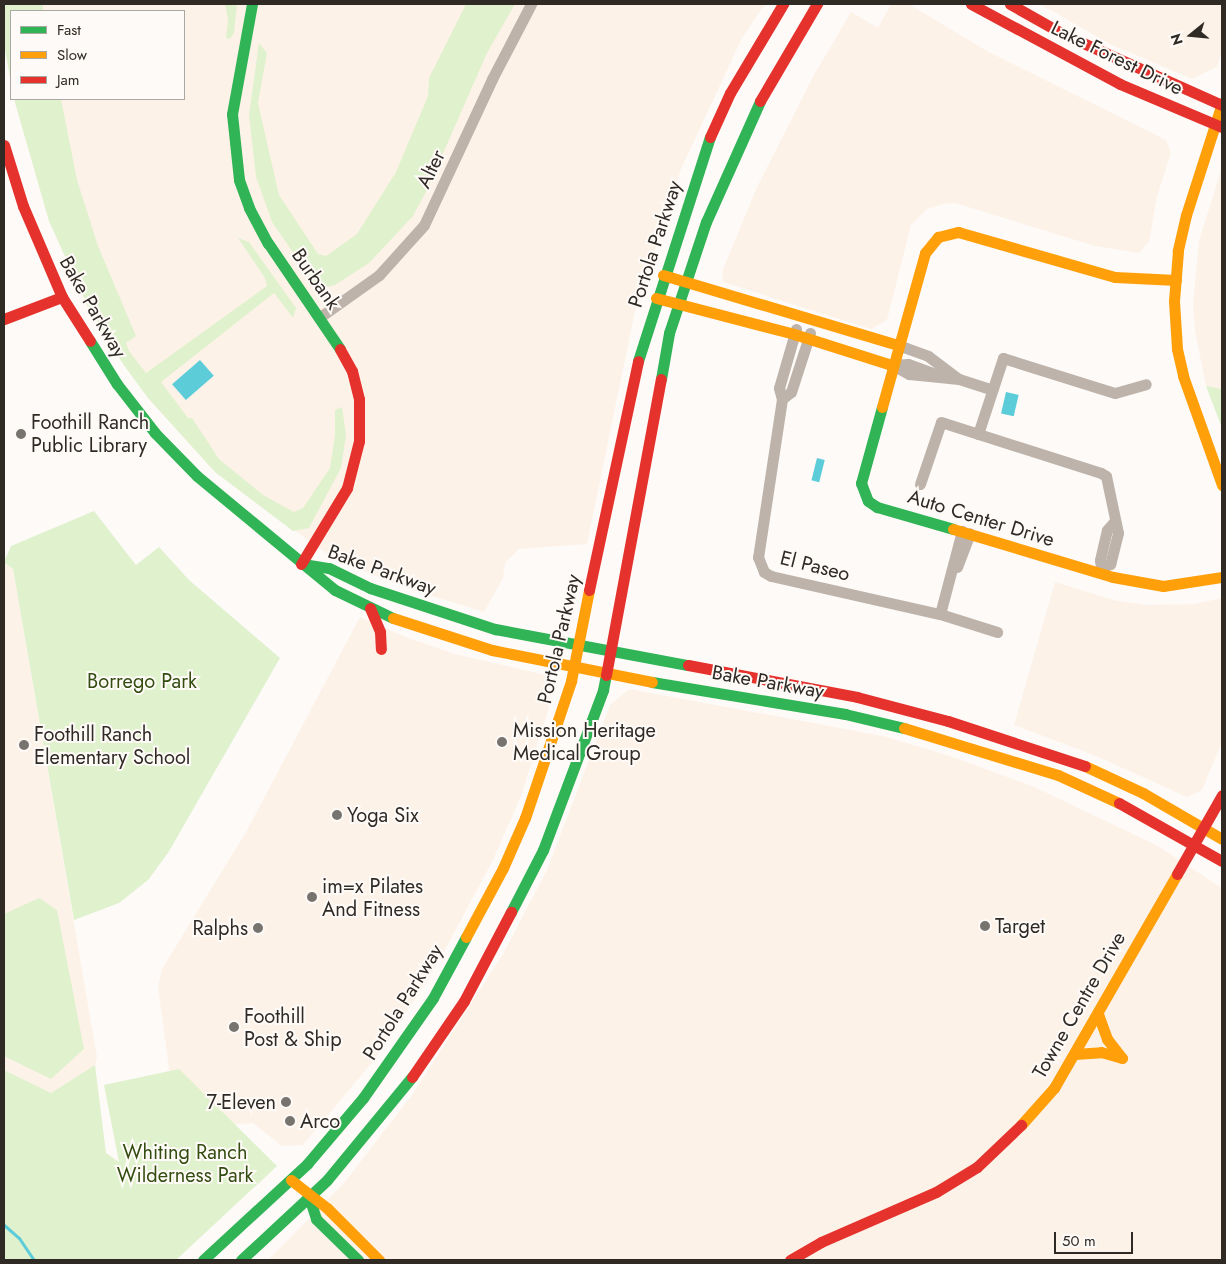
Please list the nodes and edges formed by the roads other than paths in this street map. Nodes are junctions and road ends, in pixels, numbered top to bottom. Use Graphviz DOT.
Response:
graph roads {
  1 [pos="252,4"];
  2 [pos="531,4"];
  3 [pos="783,4"];
  4 [pos="817,4"];
  5 [pos="971,4"];
  6 [pos="1010,4"];
  7 [pos="1222,104"];
  8 [pos="1219,126"];
  9 [pos="4,145"];
  10 [pos="663,276"];
  11 [pos="1176,280"];
  12 [pos="686,282"];
  13 [pos="62,297"];
  14 [pos="656,298"];
  15 [pos="679,304"];
  16 [pos="320,317"];
  17 [pos="799,318"];
  18 [pos="4,319"];
  19 [pos="813,322"];
  20 [pos="794,334"];
  21 [pos="808,338"];
  22 [pos="898,344"];
  23 [pos="892,365"];
  24 [pos="958,380"];
  25 [pos="1146,384"];
  26 [pos="992,390"];
  27 [pos="782,399"];
  28 [pos="978,434"];
  29 [pos="920,484"];
  30 [pos="1222,485"];
  31 [pos="966,532"];
  32 [pos="301,564"];
  33 [pos="329,568"];
  34 [pos="1103,571"];
  35 [pos="1222,577"];
  36 [pos="370,608"];
  37 [pos="940,614"];
  38 [pos="401,622"];
  39 [pos="997,632"];
  40 [pos="579,647"];
  41 [pos="381,649"];
  42 [pos="609,652"];
  43 [pos="575,668"];
  44 [pos="605,673"];
  45 [pos="846,714"];
  46 [pos="948,721"];
  47 [pos="1222,795"];
  48 [pos="1203,827"];
  49 [pos="1222,839"];
  50 [pos="1194,843"];
  51 [pos="1222,861"];
  52 [pos="1098,1014"];
  53 [pos="1075,1054"];
  54 [pos="291,1180"];
  55 [pos="309,1198"];
  56 [pos="203,1260"];
  57 [pos="241,1260"];
  58 [pos="358,1260"];
  59 [pos="379,1260"];
  60 [pos="790,1260"];
  1 -- 16 [label="main road, Burbank"];
  2 -- 16 [label="street, Alter"];
  3 -- 10 [label="main road, Portola Parkway"];
  4 -- 12 [label="main road, Portola Parkway"];
  5 -- 8 [label="main road, Lake Forest Drive"];
  6 -- 7 [label="main road, Lake Forest Drive"];
  7 -- 8 [label="main road"];
  8 -- 11 [label="main road"];
  9 -- 13 [label="main road, Bake Parkway"];
  10 -- 12 [label="main road"];
  10 -- 14 [label="main road, Portola Parkway"];
  11 -- 22 [label="main road, Auto Center Drive"];
  11 -- 30 [label="main road"];
  12 -- 15 [label="main road, Portola Parkway"];
  12 -- 17 [label="main road"];
  13 -- 18 [label="main road"];
  13 -- 32 [label="main road, Bake Parkway"];
  14 -- 15 [label="main road"];
  14 -- 40 [label="main road, Portola Parkway"];
  15 -- 20 [label="main road"];
  15 -- 42 [label="main road, Portola Parkway"];
  16 -- 32 [label="main road, Burbank"];
  17 -- 19 [label="main road"];
  17 -- 20 [label="street, El Paseo"];
  19 -- 21 [label="street, El Paseo"];
  19 -- 22 [label="main road"];
  20 -- 21 [label="main road"];
  20 -- 27 [label="street, El Paseo"];
  21 -- 23 [label="main road"];
  21 -- 27 [label="street, El Paseo"];
  22 -- 23 [label="main road, Auto Center Drive"];
  22 -- 24 [label="street"];
  23 -- 24 [label="street"];
  23 -- 31 [label="main road, Auto Center Drive"];
  24 -- 26 [label="street"];
  25 -- 26 [label="street"];
  26 -- 28 [label="street"];
  27 -- 37 [label="street, El Paseo"];
  28 -- 29 [label="street"];
  28 -- 34 [label="street"];
  31 -- 34 [label="main road, Auto Center Drive"];
  31 -- 37 [label="street"];
  32 -- 33 [label="main road, Bake Parkway"];
  32 -- 36 [label="main road, Bake Parkway"];
  33 -- 38 [label="main road"];
  33 -- 40 [label="main road, Bake Parkway"];
  34 -- 35 [label="main road, Auto Center Drive"];
  36 -- 38 [label="main road, Bake Parkway"];
  36 -- 41 [label="main road"];
  37 -- 39 [label="street, El Paseo"];
  38 -- 43 [label="main road, Bake Parkway"];
  40 -- 42 [label="main road, Bake Parkway"];
  40 -- 43 [label="main road, Portola Parkway"];
  42 -- 44 [label="main road, Portola Parkway"];
  42 -- 46 [label="main road, Bake Parkway"];
  43 -- 44 [label="main road, Bake Parkway"];
  43 -- 54 [label="main road, Portola Parkway"];
  44 -- 45 [label="main road, Bake Parkway"];
  44 -- 55 [label="main road, Portola Parkway"];
  45 -- 46 [label="main road"];
  45 -- 50 [label="main road, Bake Parkway"];
  46 -- 48 [label="main road, Bake Parkway"];
  47 -- 48 [label="main road, Towne Centre Drive"];
  48 -- 49 [label="main road, Bake Parkway"];
  48 -- 50 [label="main road, Towne Centre Drive"];
  50 -- 51 [label="main road, Bake Parkway"];
  50 -- 52 [label="main road, Towne Centre Drive"];
  52 -- 53 [label="main road, Towne Centre Drive"];
  52 -- 53 [label="main road"];
  53 -- 60 [label="main road, Towne Centre Drive"];
  54 -- 55 [label="main road"];
  54 -- 56 [label="main road, Portola Parkway"];
  55 -- 57 [label="main road, Portola Parkway"];
  55 -- 58 [label="main road"];
  55 -- 59 [label="main road"];
}
